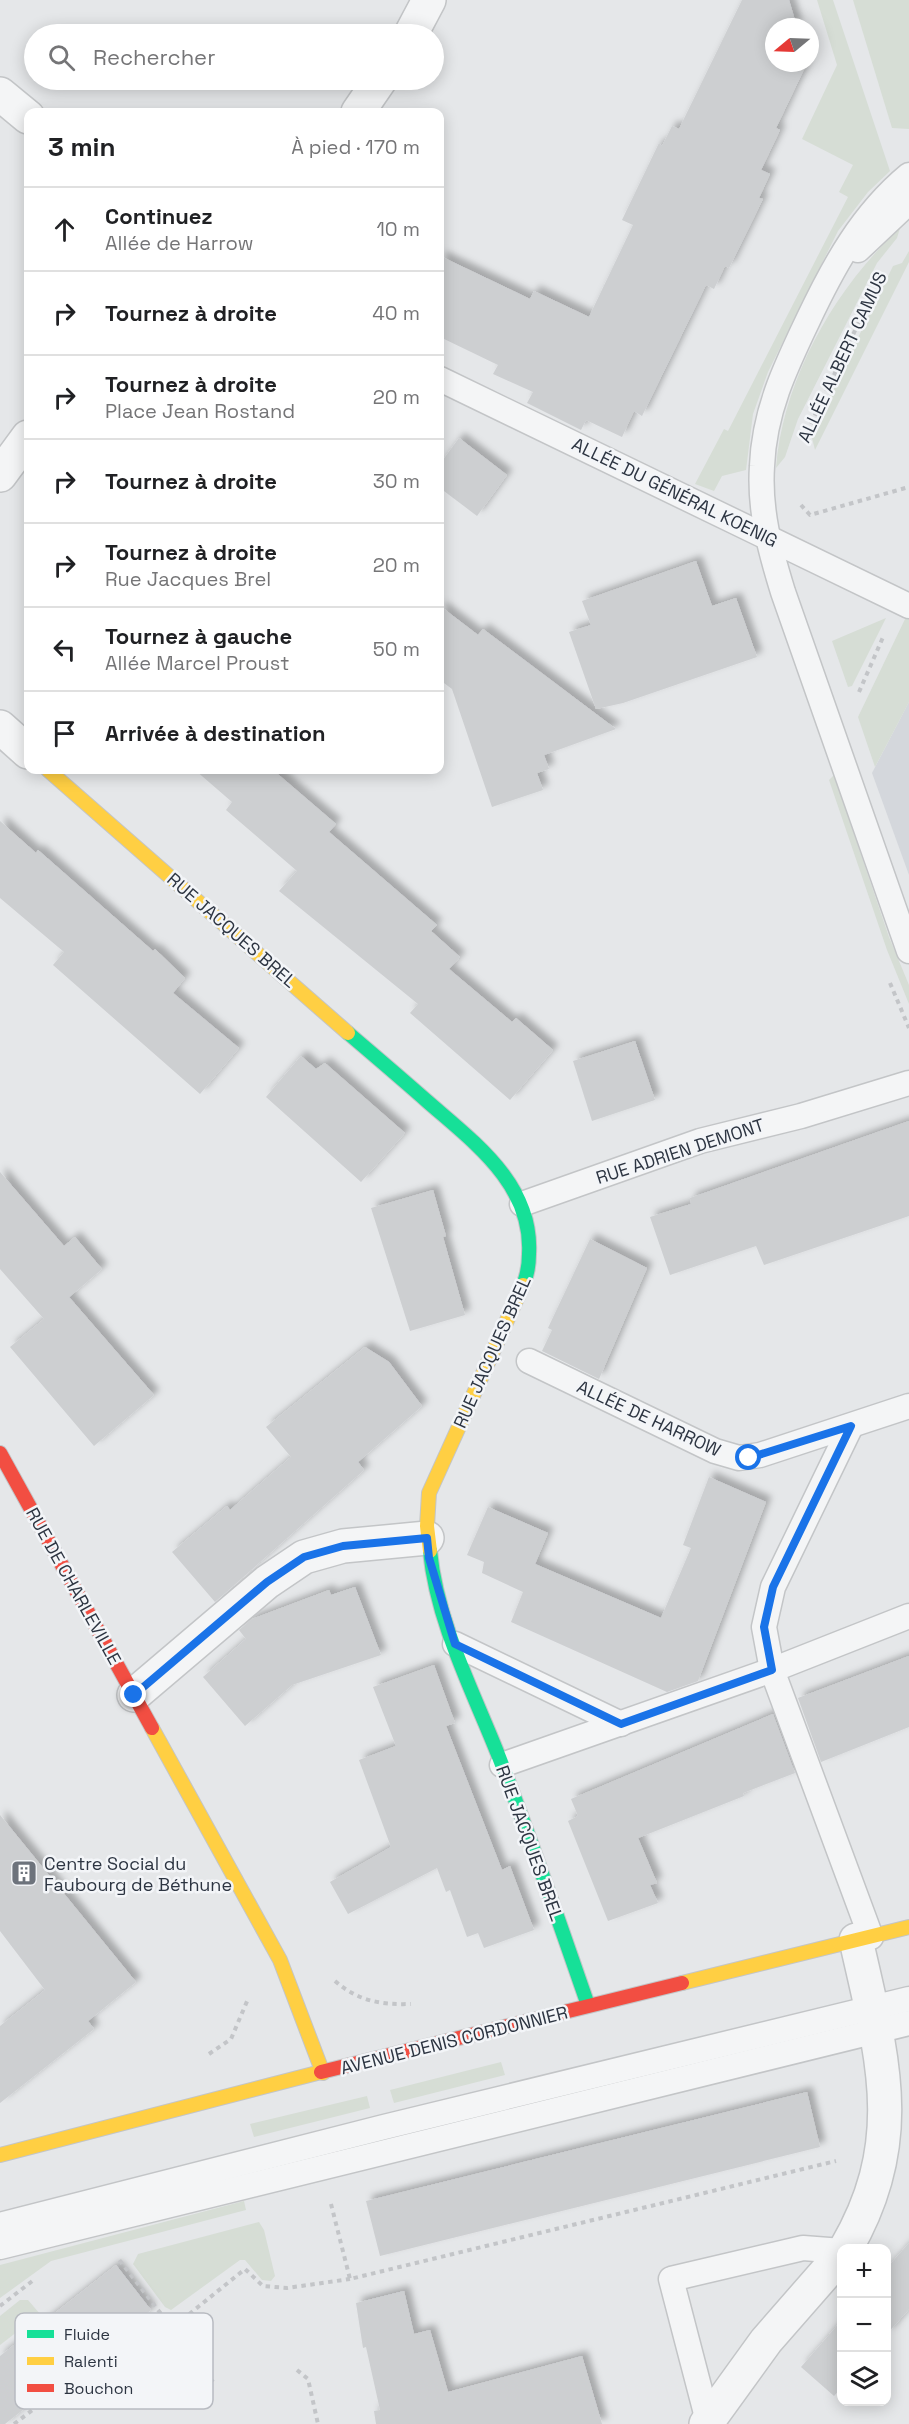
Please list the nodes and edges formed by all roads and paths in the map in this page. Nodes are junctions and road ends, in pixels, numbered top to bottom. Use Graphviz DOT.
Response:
graph roads {
  1 [pos="429,0"];
  2 [pos="416,24"];
  3 [pos="373,90"];
  4 [pos="0,93"];
  5 [pos="361,108"];
  6 [pos="24,114"];
  7 [pos="909,175"];
  8 [pos="909,202"];
  9 [pos="877,283"];
  10 [pos="821,293"];
  11 [pos="444,381"];
  12 [pos="803,441"];
  13 [pos="24,442"];
  14 [pos="0,475"];
  15 [pos="909,487"];
  16 [pos="796,499"];
  17 [pos="767,536"];
  18 [pos="904,603"];
  19 [pos="852,699"];
  20 [pos="0,727"];
  21 [pos="24,748"];
  22 [pos="53,774"];
  23 [pos="909,951"];
  24 [pos="909,1083"];
  25 [pos="522,1204"];
  26 [pos="529,1361"];
  27 [pos="909,1406"];
  28 [pos="851,1426"];
  29 [pos="0,1452"];
  30 [pos="427,1538"];
  31 [pos="909,1616"];
  32 [pos="455,1644"];
  33 [pos="772,1670"];
  34 [pos="134,1695"];
  35 [pos="621,1724"];
  36 [pos="502,1765"];
  37 [pos="909,1927"];
  38 [pos="864,1938"];
  39 [pos="330,1977"];
  40 [pos="249,1998"];
  41 [pos="909,1999"];
  42 [pos="414,2004"];
  43 [pos="588,2005"];
  44 [pos="874,2020"];
  45 [pos="909,2023"];
  46 [pos="200,2056"];
  47 [pos="323,2073"];
  48 [pos="0,2155"];
  49 [pos="847,2158"];
  50 [pos="329,2194"];
  51 [pos="0,2225"];
  52 [pos="848,2244"];
  53 [pos="0,2247"];
  54 [pos="111,2251"];
  55 [pos="837,2252"];
  56 [pos="837,2259"];
  57 [pos="350,2279"];
  58 [pos="160,2313"];
  59 [pos="191,2313"];
  60 [pos="297,2370"];
  61 [pos="34,2409"];
  62 [pos="707,2423"];
  63 [pos="14,2424"];
  64 [pos="318,2424"];
  1 -- 2 [label="street"];
  3 -- 5 [label="street"];
  4 -- 6 [label="street"];
  7 -- 10 [label="lane"];
  8 -- 10 [label="lane"];
  9 -- 12 [label="path, ALLÉE ALBERT CAMUS"];
  10 -- 17 [label="lane"];
  11 -- 17 [label="lane, ALLÉE DU GÉNÉRAL KOENIG"];
  13 -- 14 [label="street"];
  15 -- 16 [label="path"];
  17 -- 18 [label="lane, ALLÉE DU GÉNÉRAL KOENIG"];
  17 -- 23 [label="lane"];
  18 -- 19 [label="path"];
  20 -- 21 [label="street"];
  22 -- 25 [label="street, RUE JACQUES BREL"];
  24 -- 25 [label="lane, RUE ADRIEN DEMONT"];
  25 -- 30 [label="street, RUE JACQUES BREL"];
  26 -- 28 [label="lane, ALLÉE DE HARROW"];
  27 -- 28 [label="lane, ALLÉE DE HARROW"];
  28 -- 33 [label="lane"];
  29 -- 34 [label="street, RUE DE CHARLEVILLE"];
  30 -- 32 [label="street, RUE JACQUES BREL"];
  30 -- 34 [label="street"];
  31 -- 33 [label="lane"];
  32 -- 35 [label="lane"];
  32 -- 36 [label="street, RUE JACQUES BREL"];
  33 -- 35 [label="lane"];
  33 -- 38 [label="lane"];
  34 -- 47 [label="street, RUE DE CHARLEVILLE"];
  35 -- 36 [label="lane"];
  36 -- 43 [label="street, RUE JACQUES BREL"];
  37 -- 38 [label="street, AVENUE DENIS CORDONNIER"];
  38 -- 43 [label="street, AVENUE DENIS CORDONNIER"];
  38 -- 44 [label="street"];
  39 -- 42 [label="path"];
  40 -- 46 [label="path"];
  41 -- 44 [label="lane"];
  43 -- 47 [label="street, AVENUE DENIS CORDONNIER"];
  44 -- 45 [label="lane"];
  44 -- 51 [label="lane"];
  44 -- 52 [label="street"];
  44 -- 53 [label="lane"];
  47 -- 48 [label="street, AVENUE DENIS CORDONNIER"];
  49 -- 57 [label="path"];
  50 -- 57 [label="path"];
  54 -- 58 [label="path"];
  55 -- 62 [label="lane"];
  56 -- 62 [label="street"];
  57 -- 59 [label="path"];
  60 -- 64 [label="path"];
  61 -- 63 [label="path"];
}
